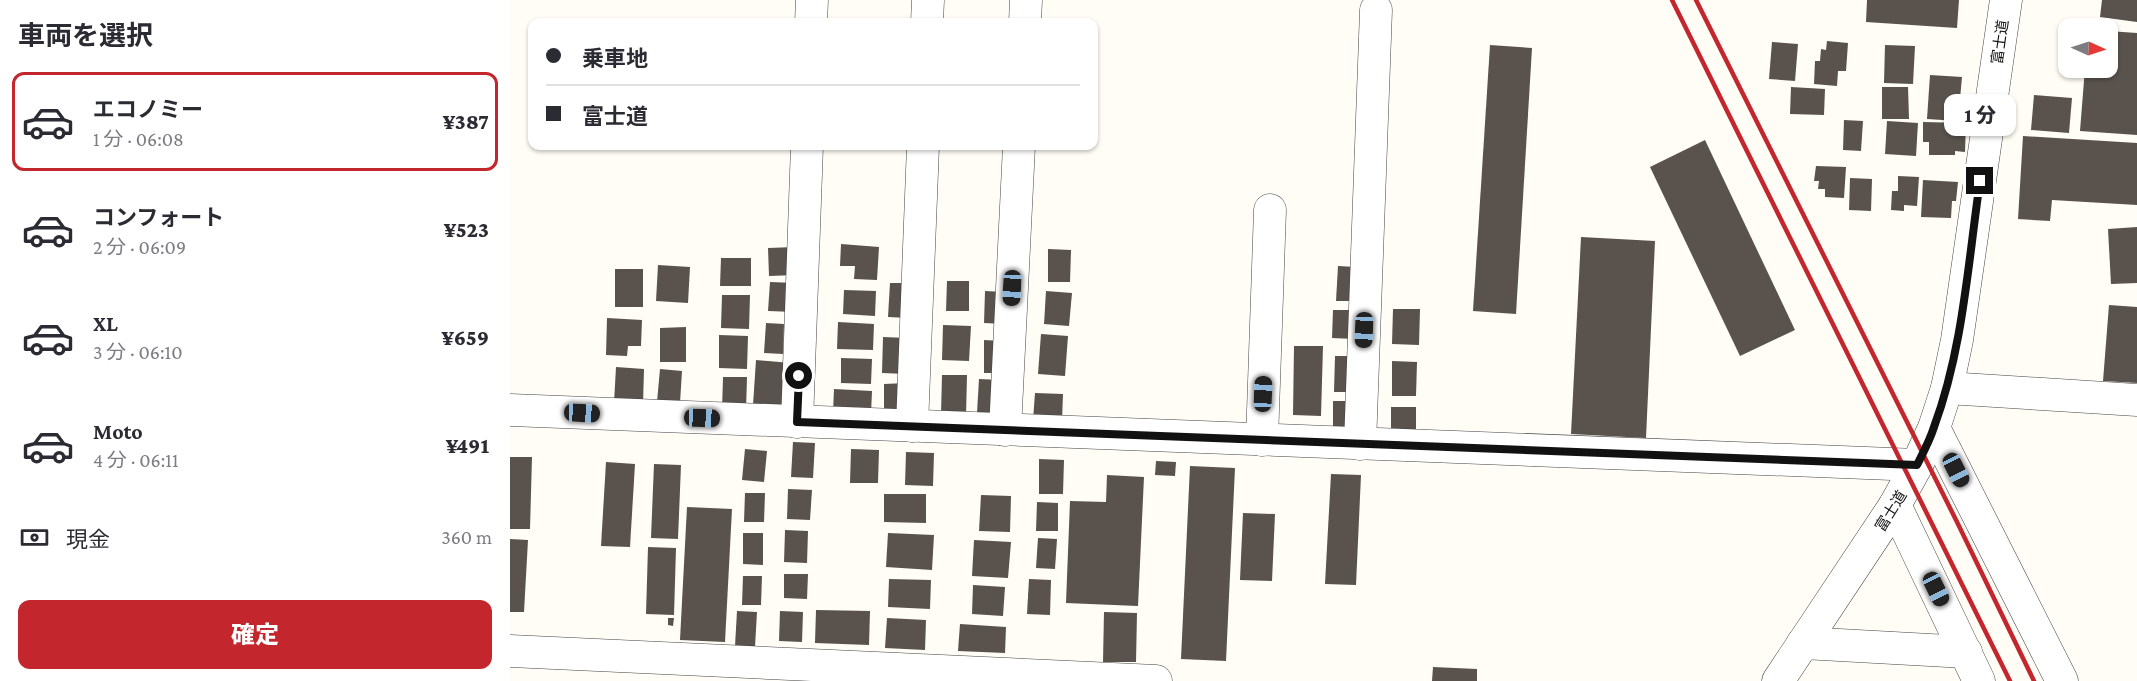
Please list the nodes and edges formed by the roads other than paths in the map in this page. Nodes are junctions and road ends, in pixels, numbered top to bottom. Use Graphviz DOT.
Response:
graph roads {
  1 [pos="812,0"];
  2 [pos="928,0"];
  3 [pos="1026,0"];
  4 [pos="2006,0"];
  5 [pos="1376,10"];
  6 [pos="811,18"];
  7 [pos="927,18"];
  8 [pos="1025,18"];
  9 [pos="807,150"];
  10 [pos="923,150"];
  11 [pos="1019,150"];
  12 [pos="1270,210"];
  13 [pos="1947,388"];
  14 [pos="2137,400"];
  15 [pos="510,411"];
  16 [pos="797,422"];
  17 [pos="912,426"];
  18 [pos="1934,428"];
  19 [pos="1005,430"];
  20 [pos="1262,440"];
  21 [pos="1360,444"];
  22 [pos="1917,465"];
  23 [pos="1895,505"];
  24 [pos="1803,643"];
  25 [pos="510,651"];
  26 [pos="1973,671"];
  27 [pos="1156,681"];
  28 [pos="1778,681"];
  29 [pos="2062,681"];
  1 -- 6 [label="street"];
  2 -- 7 [label="street"];
  3 -- 8 [label="street"];
  4 -- 13 [label="street, 富士道"];
  5 -- 21 [label="street"];
  9 -- 16 [label="street"];
  10 -- 17 [label="street"];
  11 -- 19 [label="street"];
  12 -- 20 [label="street"];
  13 -- 14 [label="street"];
  13 -- 18 [label="street, 富士道"];
  15 -- 16 [label="street"];
  16 -- 17 [label="street"];
  17 -- 19 [label="street"];
  18 -- 22 [label="street, 富士道"];
  18 -- 29 [label="street"];
  19 -- 20 [label="street"];
  20 -- 21 [label="street"];
  21 -- 22 [label="street"];
  22 -- 23 [label="street, 富士道"];
  23 -- 24 [label="street, 富士道"];
  23 -- 26 [label="street"];
  24 -- 26 [label="street"];
  24 -- 28 [label="street, 富士道"];
  25 -- 27 [label="street"];
}
